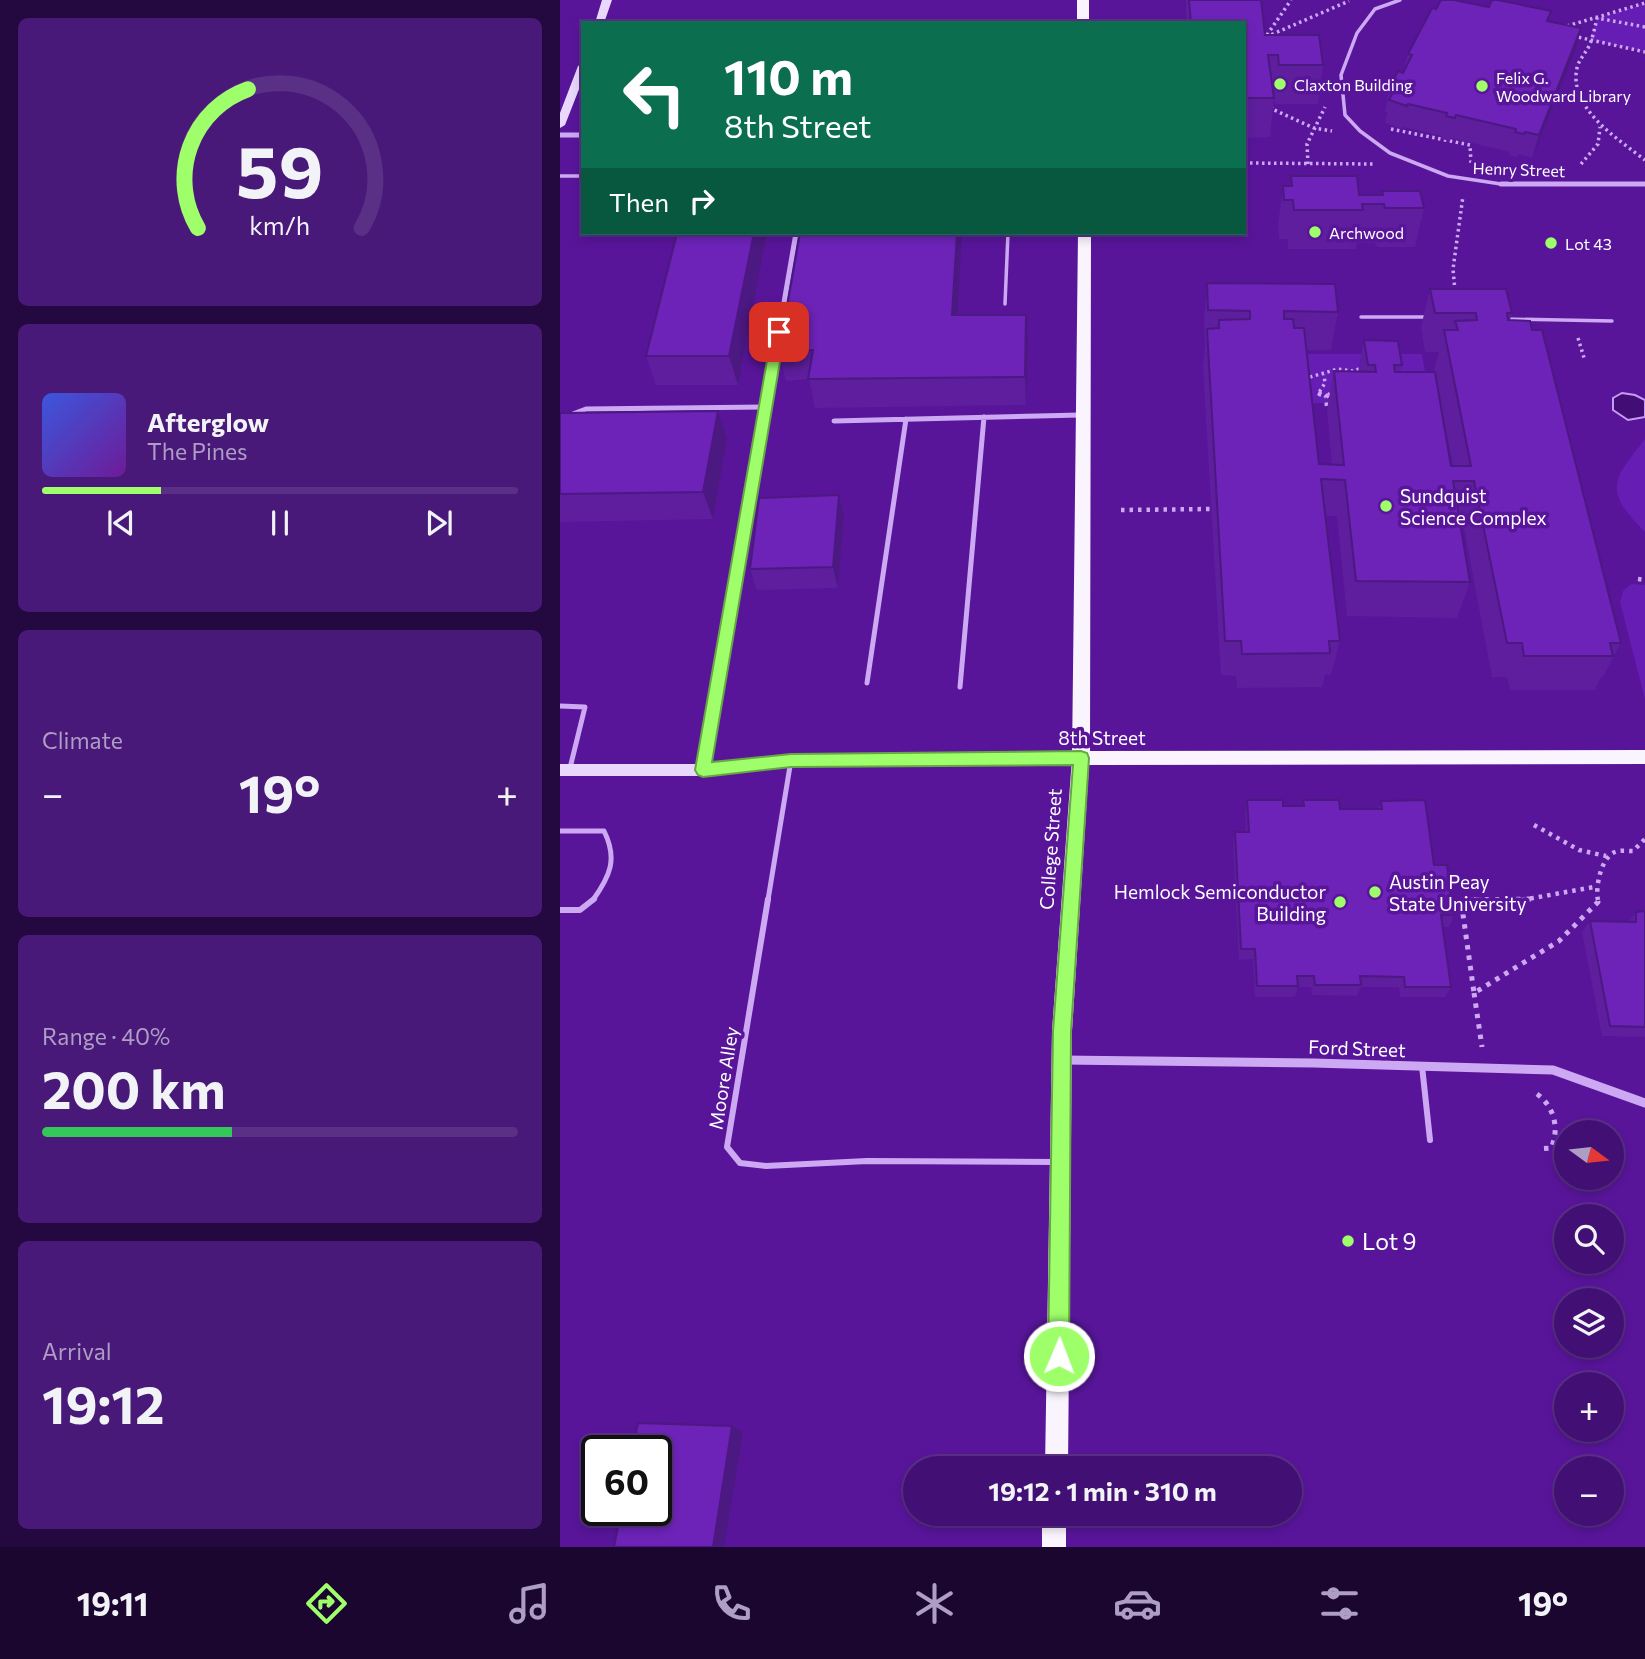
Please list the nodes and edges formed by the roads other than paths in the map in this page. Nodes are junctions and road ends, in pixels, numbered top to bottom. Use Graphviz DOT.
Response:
graph roads {
  1 [pos="607,0"];
  2 [pos="1083,0"];
  3 [pos="1400,0"];
  4 [pos="600,21"];
  5 [pos="1083,21"];
  6 [pos="581,71"];
  7 [pos="560,125"];
  8 [pos="560,135"];
  9 [pos="581,135"];
  10 [pos="560,176"];
  11 [pos="581,176"];
  12 [pos="1501,184"];
  13 [pos="1645,184"];
  14 [pos="796,235"];
  15 [pos="1008,235"];
  16 [pos="1084,235"];
  17 [pos="1005,304"];
  18 [pos="1361,317"];
  19 [pos="1441,318"];
  20 [pos="1494,318"];
  21 [pos="1612,321"];
  22 [pos="766,407"];
  23 [pos="1083,415"];
  24 [pos="984,417"];
  25 [pos="560,419"];
  26 [pos="906,419"];
  27 [pos="834,421"];
  28 [pos="867,683"];
  29 [pos="960,687"];
  30 [pos="560,706"];
  31 [pos="1645,757"];
  32 [pos="1081,758"];
  33 [pos="791,760"];
  34 [pos="565,770"];
  35 [pos="703,770"];
  36 [pos="560,831"];
  37 [pos="560,910"];
  38 [pos="1061,1060"];
  39 [pos="1422,1066"];
  40 [pos="1645,1104"];
  41 [pos="1430,1140"];
  42 [pos="1061,1162"];
  43 [pos="1056,1456"];
  44 [pos="1054,1526"];
  45 [pos="1054,1547"];
  1 -- 4 [label="street"];
  2 -- 5 [label="main road"];
  3 -- 12 [label="lane, Henry Street"];
  6 -- 7 [label="street"];
  8 -- 9 [label="street"];
  10 -- 11 [label="lane"];
  12 -- 13 [label="street, Henry Street"];
  14 -- 22 [label="street"];
  15 -- 17 [label="lane"];
  16 -- 23 [label="main road, College Street"];
  18 -- 19 [label="lane"];
  20 -- 21 [label="lane"];
  22 -- 25 [label="lane"];
  22 -- 35 [label="street"];
  23 -- 24 [label="lane"];
  23 -- 32 [label="main road, College Street"];
  24 -- 26 [label="lane"];
  24 -- 29 [label="lane"];
  26 -- 27 [label="lane"];
  26 -- 28 [label="lane"];
  30 -- 34 [label="lane"];
  31 -- 32 [label="main road, 8th Street"];
  32 -- 33 [label="street, 8th Street"];
  32 -- 38 [label="main road, College Street"];
  33 -- 35 [label="street, 8th Street"];
  33 -- 42 [label="lane, Moore Alley"];
  34 -- 35 [label="street, 8th Street"];
  36 -- 37 [label="lane"];
  38 -- 39 [label="street, Ford Street"];
  38 -- 42 [label="main road, College Street"];
  39 -- 40 [label="street, Ford Street"];
  39 -- 41 [label="lane"];
  42 -- 43 [label="main road, College Street"];
  44 -- 45 [label="main road"];
}
